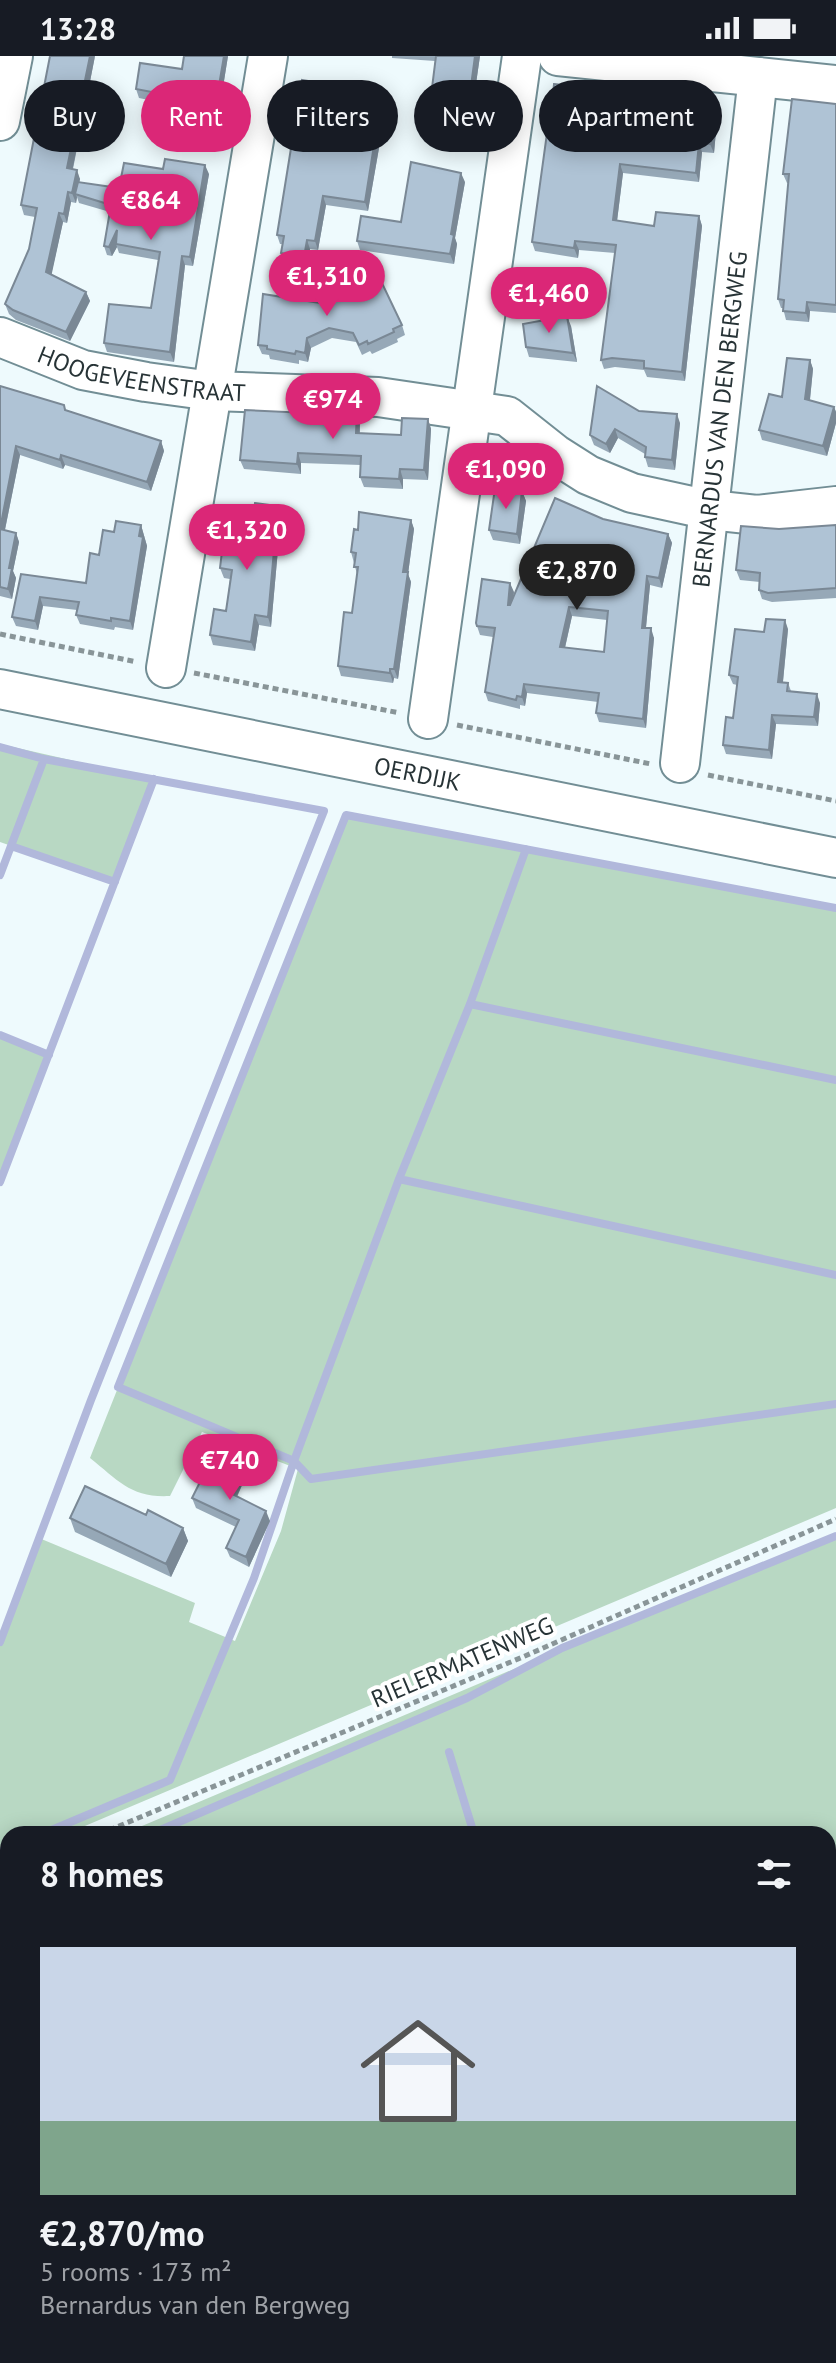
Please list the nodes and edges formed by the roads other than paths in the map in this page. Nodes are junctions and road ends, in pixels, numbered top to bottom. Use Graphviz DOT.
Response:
graph roads {
  1 [pos="13,56"];
  2 [pos="268,56"];
  3 [pos="522,56"];
  4 [pos="558,56"];
  5 [pos="758,77"];
  6 [pos="836,85"];
  7 [pos="0,121"];
  8 [pos="0,337"];
  9 [pos="212,391"];
  10 [pos="473,410"];
  11 [pos="836,506"];
  12 [pos="710,510"];
  13 [pos="166,668"];
  14 [pos="0,689"];
  15 [pos="428,719"];
  16 [pos="680,763"];
  17 [pos="836,858"];
  1 -- 7 [label="street"];
  2 -- 9 [label="street"];
  3 -- 10 [label="street"];
  4 -- 5 [label="street"];
  5 -- 6 [label="street"];
  5 -- 12 [label="street, BERNARDUS VAN DEN BERGWEG"];
  8 -- 9 [label="street, HOOGEVEENSTRAAT"];
  9 -- 10 [label="street, HOOGEVEENSTRAAT"];
  9 -- 13 [label="street"];
  10 -- 12 [label="street, HOOGEVEENSTRAAT"];
  10 -- 15 [label="street"];
  11 -- 12 [label="street, HOOGEVEENSTRAAT"];
  12 -- 16 [label="street, BERNARDUS VAN DEN BERGWEG"];
  14 -- 17 [label="street, OERDIJK"];
}
